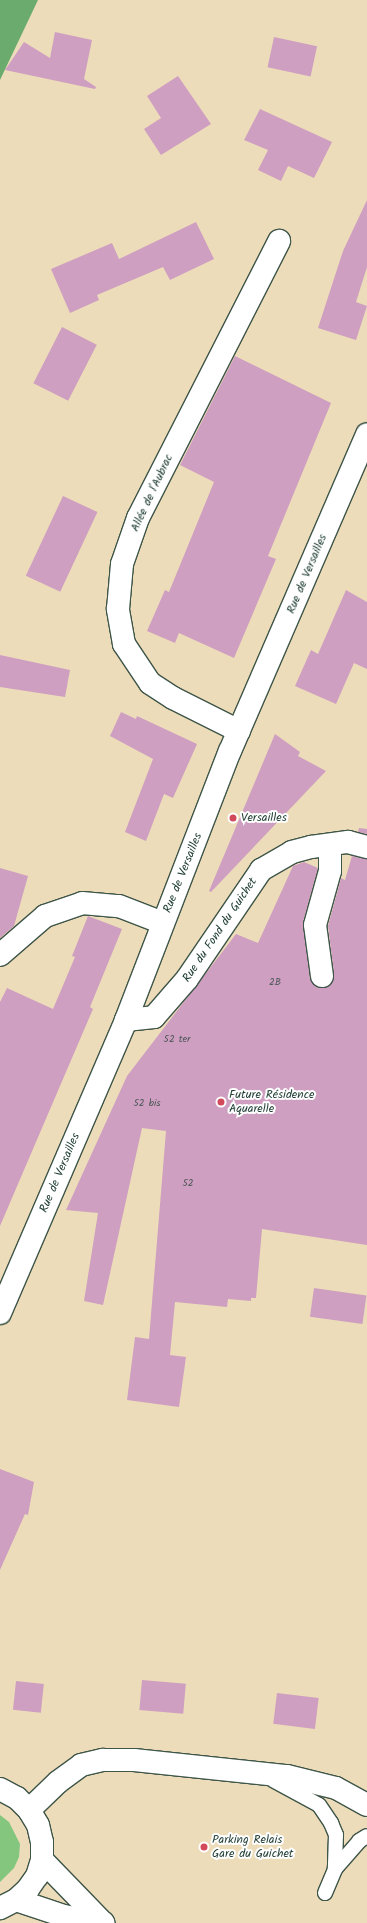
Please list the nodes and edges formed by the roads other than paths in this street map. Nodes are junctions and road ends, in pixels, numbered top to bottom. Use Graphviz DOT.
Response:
graph roads {
  1 [pos="279,241"];
  2 [pos="367,434"];
  3 [pos="239,731"];
  4 [pos="330,845"];
  5 [pos="367,847"];
  6 [pos="164,923"];
  7 [pos="0,955"];
  8 [pos="322,976"];
  9 [pos="126,1020"];
  10 [pos="0,1313"];
  11 [pos="254,1772"];
  12 [pos="0,1789"];
  13 [pos="367,1805"];
  14 [pos="29,1810"];
  15 [pos="367,1836"];
  16 [pos="42,1860"];
  17 [pos="335,1869"];
  18 [pos="325,1893"];
  19 [pos="8,1904"];
  1 -- 3 [label="main road, Allée de l'Aubrac"];
  2 -- 3 [label="main road, Rue de Versailles"];
  3 -- 6 [label="main road, Rue de Versailles"];
  4 -- 5 [label="main road, Rue du Fond du Guichet"];
  4 -- 8 [label="main road"];
  4 -- 9 [label="main road, Rue du Fond du Guichet"];
  6 -- 7 [label="main road"];
  6 -- 9 [label="main road, Rue de Versailles"];
  9 -- 10 [label="main road, Rue de Versailles"];
  11 -- 13 [label="main road"];
  11 -- 14 [label="main road"];
  11 -- 17 [label="lane"];
  12 -- 14 [label="main road"];
  14 -- 16 [label="main road"];
  15 -- 17 [label="lane"];
  16 -- 19 [label="main road"];
  16 -- 19 [label="main road"];
  17 -- 18 [label="lane"];
}
